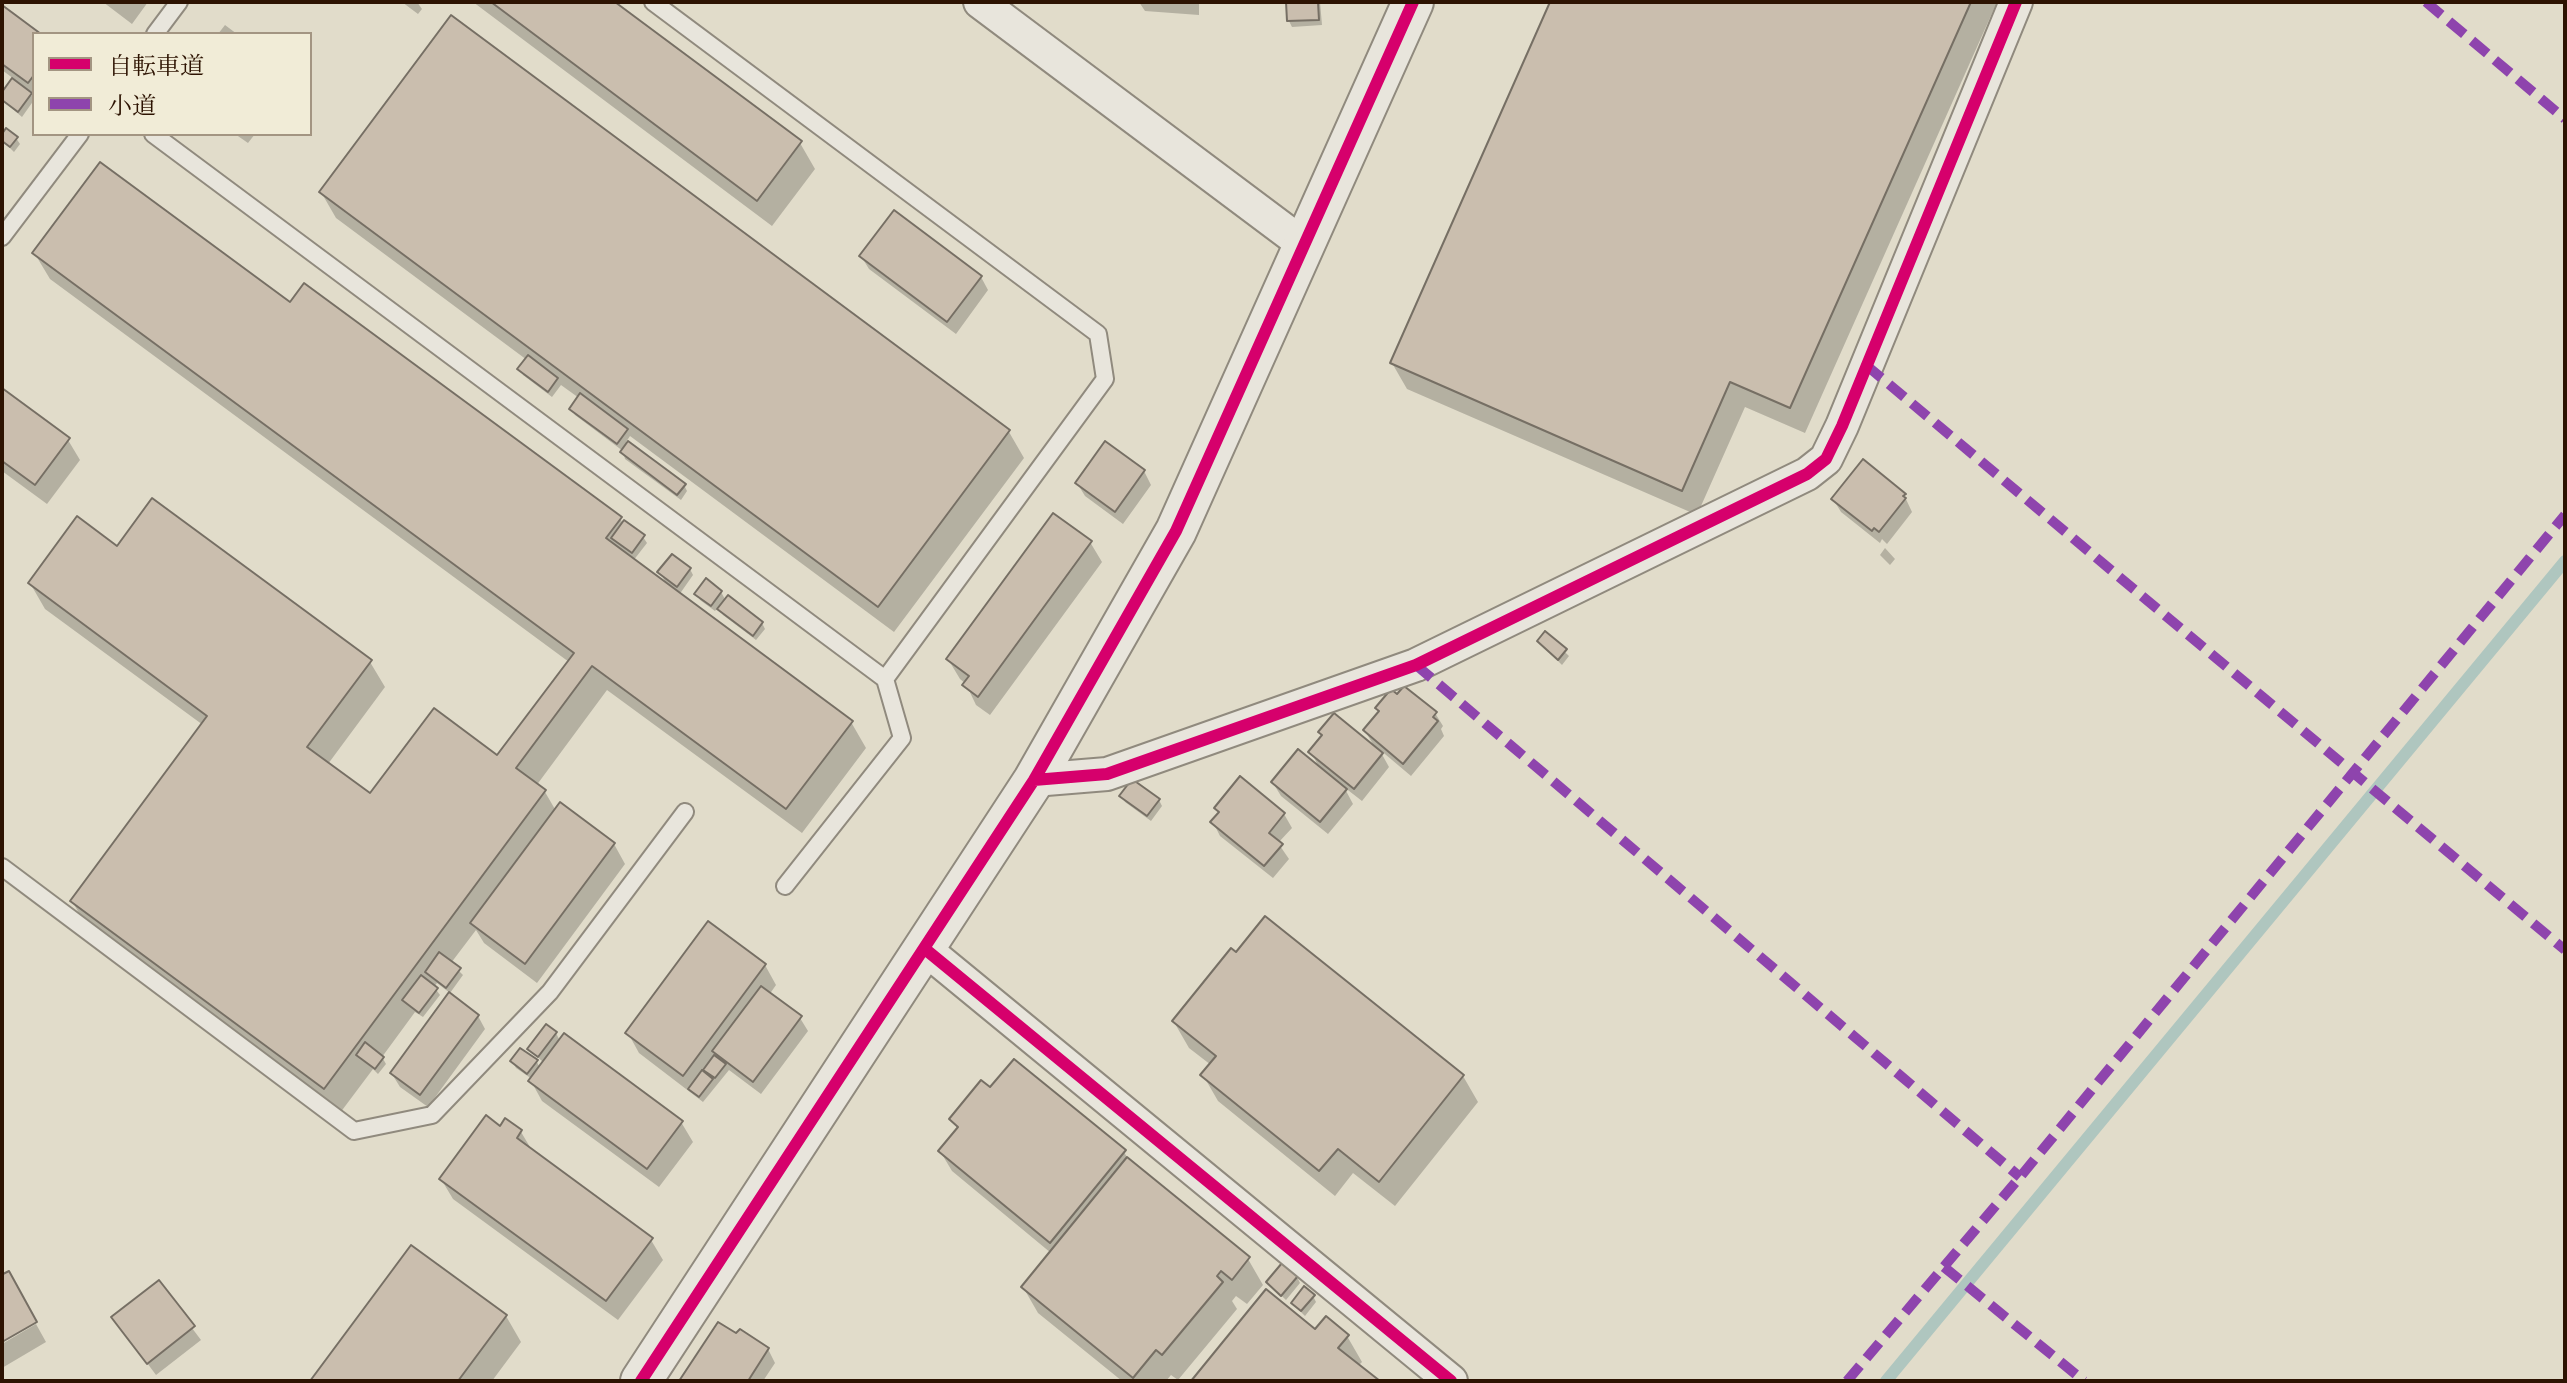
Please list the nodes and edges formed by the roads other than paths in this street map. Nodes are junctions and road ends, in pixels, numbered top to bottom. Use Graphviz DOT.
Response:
graph roads {
  1 [pos="179,2"];
  2 [pos="653,2"];
  3 [pos="980,2"];
  4 [pos="1413,2"];
  5 [pos="2016,2"];
  6 [pos="156,32"];
  7 [pos="78,136"];
  8 [pos="156,136"];
  9 [pos="2,237"];
  10 [pos="1303,244"];
  11 [pos="885,679"];
  12 [pos="1034,780"];
  13 [pos="685,812"];
  14 [pos="2,867"];
  15 [pos="785,886"];
  16 [pos="925,949"];
  17 [pos="641,1381"];
  18 [pos="1451,1381"];
  1 -- 6 [label="lane"];
  2 -- 11 [label="lane"];
  3 -- 10 [label="street"];
  4 -- 10 [label="street"];
  5 -- 12 [label="street"];
  7 -- 9 [label="lane"];
  8 -- 11 [label="lane"];
  10 -- 12 [label="street"];
  11 -- 15 [label="lane"];
  12 -- 16 [label="street"];
  13 -- 14 [label="lane"];
  16 -- 17 [label="street"];
  16 -- 18 [label="street"];
}
